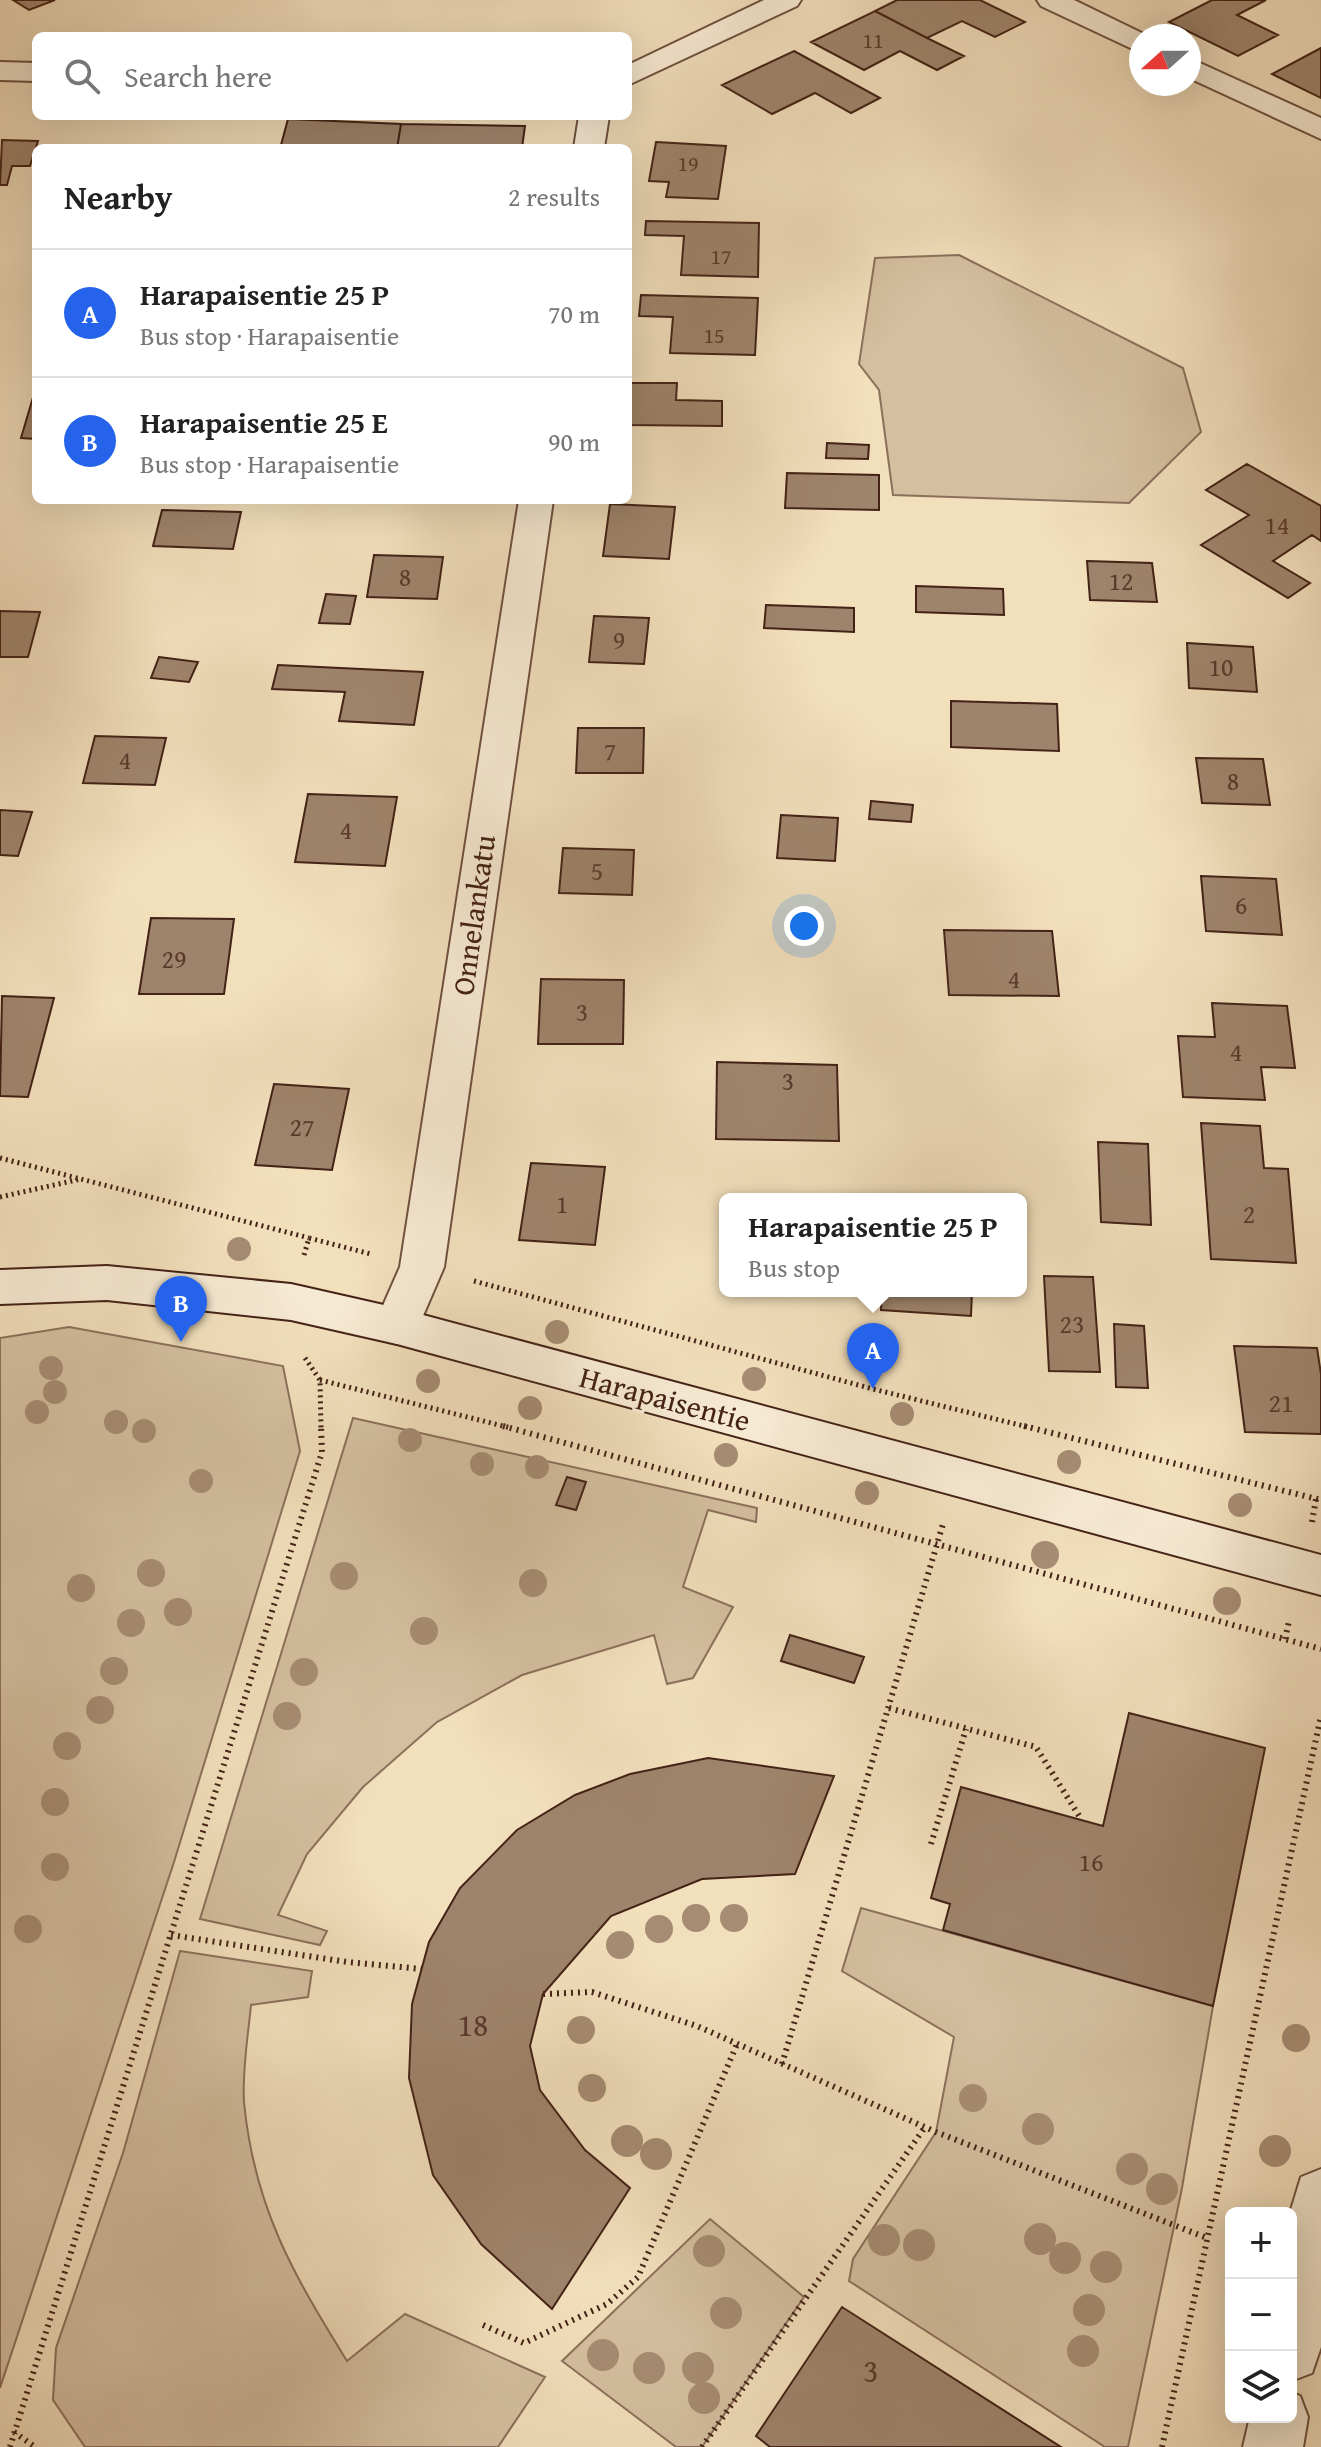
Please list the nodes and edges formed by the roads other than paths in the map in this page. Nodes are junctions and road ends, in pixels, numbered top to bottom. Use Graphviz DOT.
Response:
graph roads {
  1 [pos="787,0"];
  2 [pos="1051,0"];
  3 [pos="1129,38"];
  4 [pos="0,71"];
  5 [pos="32,72"];
  6 [pos="1201,73"];
  7 [pos="632,74"];
  8 [pos="593,120"];
  9 [pos="1321,130"];
  10 [pos="590,144"];
  11 [pos="535,504"];
  12 [pos="0,1287"];
  13 [pos="397,1326"];
  14 [pos="1321,1575"];
  15 [pos="1321,2196"];
  16 [pos="1291,2351"];
  17 [pos="1278,2423"];
  18 [pos="1273,2447"];
  1 -- 7 [label="street"];
  2 -- 3 [label="street"];
  4 -- 5 [label="street"];
  6 -- 9 [label="street"];
  8 -- 10 [label="street"];
  11 -- 13 [label="street, Onnelankatu"];
  12 -- 13 [label="street, Harapaisentie"];
  13 -- 14 [label="street, Harapaisentie"];
  15 -- 16 [label="street"];
  17 -- 18 [label="street"];
}
